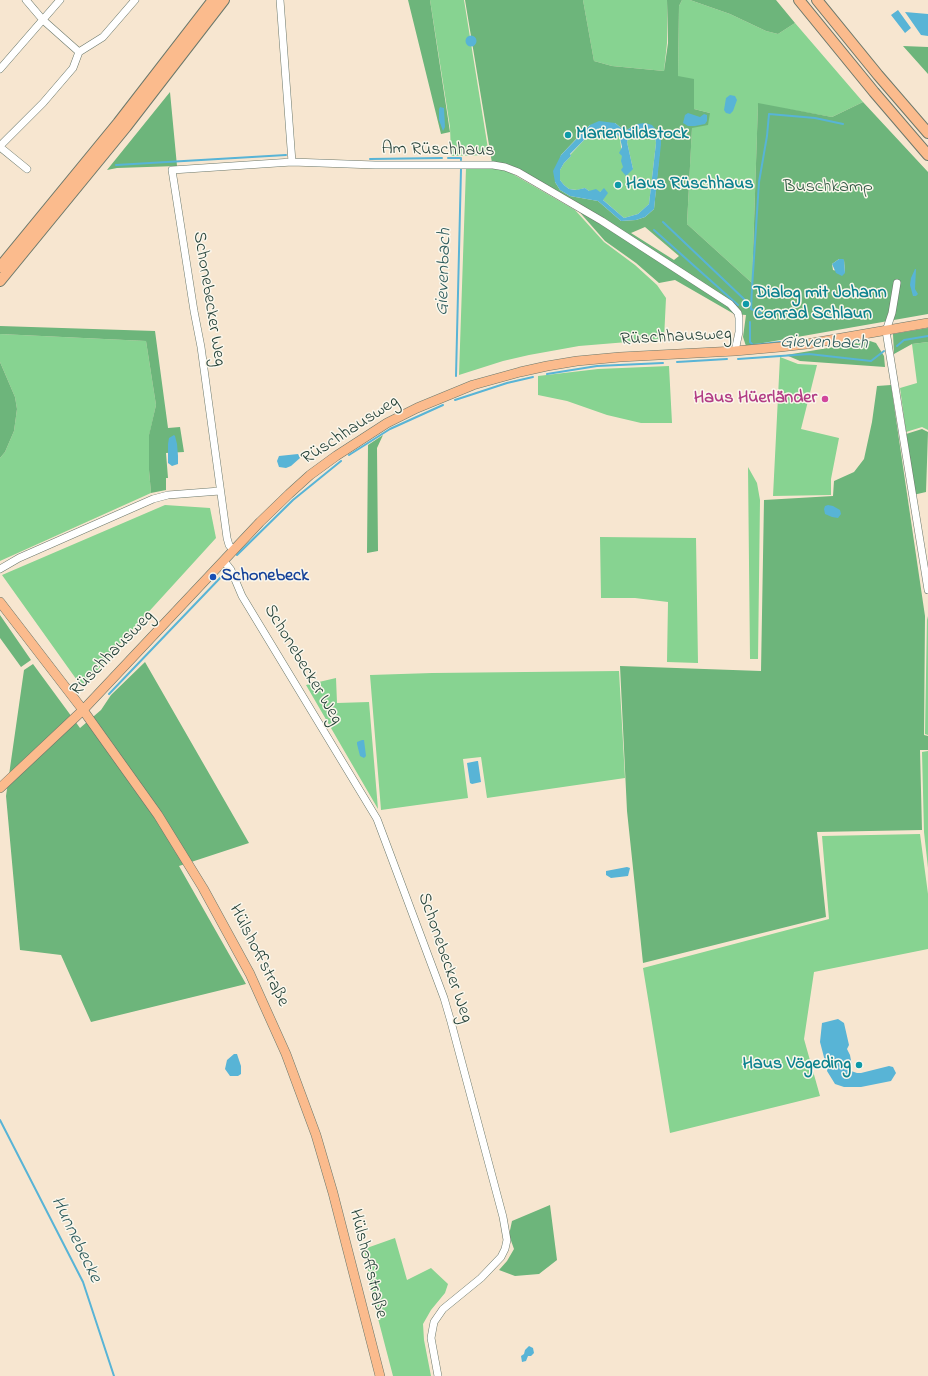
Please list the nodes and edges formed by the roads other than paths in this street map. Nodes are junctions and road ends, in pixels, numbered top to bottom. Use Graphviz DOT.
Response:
graph roads {
  1 [pos="26,0"];
  2 [pos="60,0"];
  3 [pos="134,0"];
  4 [pos="213,0"];
  5 [pos="224,0"];
  6 [pos="280,0"];
  7 [pos="817,0"];
  8 [pos="799,1"];
  9 [pos="43,20"];
  10 [pos="79,52"];
  11 [pos="0,69"];
  12 [pos="928,133"];
  13 [pos="0,147"];
  14 [pos="928,155"];
  15 [pos="292,162"];
  16 [pos="27,169"];
  17 [pos="51,220"];
  18 [pos="0,267"];
  19 [pos="0,281"];
  20 [pos="897,283"];
  21 [pos="0,290"];
  22 [pos="928,323"];
  23 [pos="886,331"];
  24 [pos="735,351"];
  25 [pos="220,491"];
  26 [pos="233,550"];
  27 [pos="224,561"];
  28 [pos="0,569"];
  29 [pos="928,590"];
  30 [pos="0,602"];
  31 [pos="83,710"];
  32 [pos="0,788"];
  33 [pos="380,1376"];
  34 [pos="438,1376"];
  1 -- 9 [label="street"];
  2 -- 9 [label="street"];
  3 -- 10 [label="street"];
  4 -- 18 [label="highway"];
  5 -- 17 [label="highway"];
  6 -- 15 [label="street"];
  7 -- 12 [label="highway"];
  8 -- 14 [label="highway"];
  9 -- 10 [label="street"];
  9 -- 11 [label="street"];
  10 -- 13 [label="street"];
  13 -- 16 [label="street"];
  15 -- 24 [label="street, Am Rüschhaus"];
  15 -- 25 [label="street, Schonebecker Weg"];
  17 -- 19 [label="highway"];
  17 -- 21 [label="highway"];
  20 -- 23 [label="street"];
  22 -- 23 [label="main road, Rüschhausweg"];
  23 -- 24 [label="main road, Rüschhausweg"];
  23 -- 29 [label="street"];
  24 -- 26 [label="main road, Rüschhausweg"];
  25 -- 26 [label="street, Schonebecker Weg"];
  25 -- 28 [label="street"];
  26 -- 27 [label="main road, Rüschhausweg"];
  27 -- 31 [label="main road, Rüschhausweg"];
  27 -- 34 [label="street, Schonebecker Weg"];
  30 -- 31 [label="main road, Hülshoffstraße"];
  31 -- 32 [label="main road, Rüschhausweg"];
  31 -- 33 [label="main road, Hülshoffstraße"];
}
